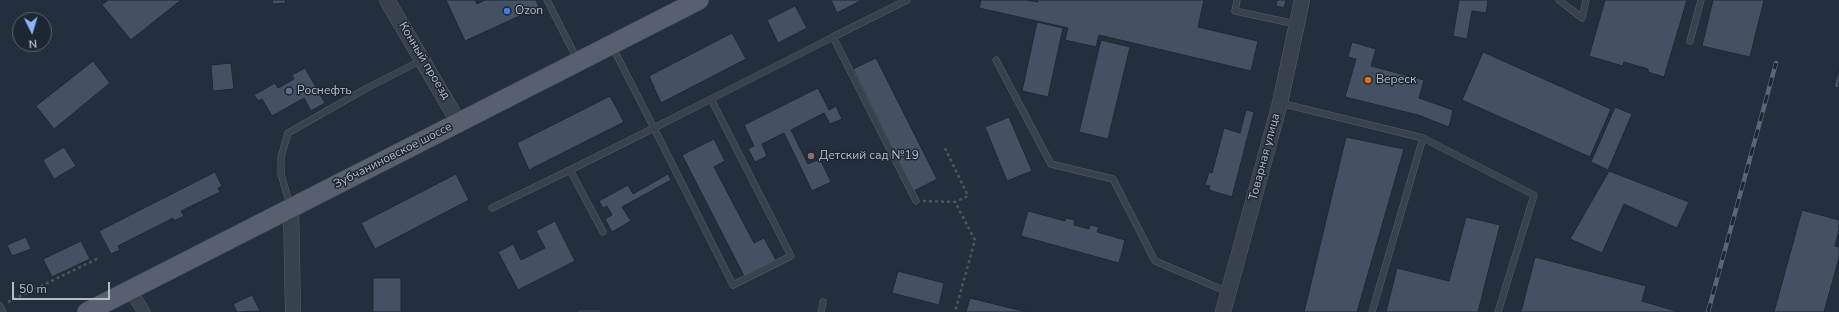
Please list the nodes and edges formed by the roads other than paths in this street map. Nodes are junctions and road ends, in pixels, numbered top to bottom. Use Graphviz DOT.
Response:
graph roads {
  1 [pos="387,0"];
  2 [pos="547,0"];
  3 [pos="699,0"];
  4 [pos="907,0"];
  5 [pos="1237,0"];
  6 [pos="1302,0"];
  7 [pos="1559,0"];
  8 [pos="1586,0"];
  9 [pos="1701,0"];
  10 [pos="1296,24"];
  11 [pos="833,37"];
  12 [pos="1690,41"];
  13 [pos="612,45"];
  14 [pos="423,60"];
  15 [pos="996,60"];
  16 [pos="578,62"];
  17 [pos="712,99"];
  18 [pos="1280,103"];
  19 [pos="459,123"];
  20 [pos="654,128"];
  21 [pos="1423,138"];
  22 [pos="570,170"];
  23 [pos="916,201"];
  24 [pos="492,208"];
  25 [pos="291,209"];
  26 [pos="603,232"];
  27 [pos="131,291"];
  28 [pos="1228,292"];
  29 [pos="824,302"];
  30 [pos="0,306"];
  31 [pos="3,312"];
  32 [pos="87,312"];
  33 [pos="144,312"];
  34 [pos="293,312"];
  35 [pos="822,312"];
  36 [pos="1223,312"];
  37 [pos="1372,312"];
  38 [pos="1498,312"];
  1 -- 14 [label="street, Конный проезд"];
  2 -- 16 [label="lane"];
  3 -- 13 [label="main road, Зубчаниновское шоссе"];
  4 -- 11 [label="lane"];
  5 -- 10 [label="lane"];
  6 -- 10 [label="street, Товарная улица"];
  7 -- 8 [label="lane"];
  9 -- 12 [label="lane"];
  10 -- 18 [label="street, Товарная улица"];
  11 -- 17 [label="lane"];
  11 -- 23 [label="lane"];
  13 -- 16 [label="main road, Зубчаниновское шоссе"];
  13 -- 20 [label="lane"];
  14 -- 19 [label="street, Конный проезд"];
  14 -- 25 [label="lane"];
  15 -- 28 [label="lane"];
  16 -- 19 [label="main road, Зубчаниновское шоссе"];
  17 -- 20 [label="lane"];
  17 -- 20 [label="lane"];
  18 -- 21 [label="lane"];
  18 -- 28 [label="street, Товарная улица"];
  19 -- 25 [label="main road, Зубчаниновское шоссе"];
  20 -- 22 [label="lane"];
  21 -- 37 [label="lane"];
  21 -- 38 [label="lane"];
  22 -- 24 [label="lane"];
  22 -- 26 [label="lane"];
  25 -- 27 [label="main road, Зубчаниновское шоссе"];
  25 -- 34 [label="street"];
  27 -- 32 [label="main road, Зубчаниновское шоссе"];
  27 -- 33 [label="street"];
  28 -- 36 [label="street, Товарная улица"];
  29 -- 35 [label="lane"];
  30 -- 31 [label="lane"];
}
